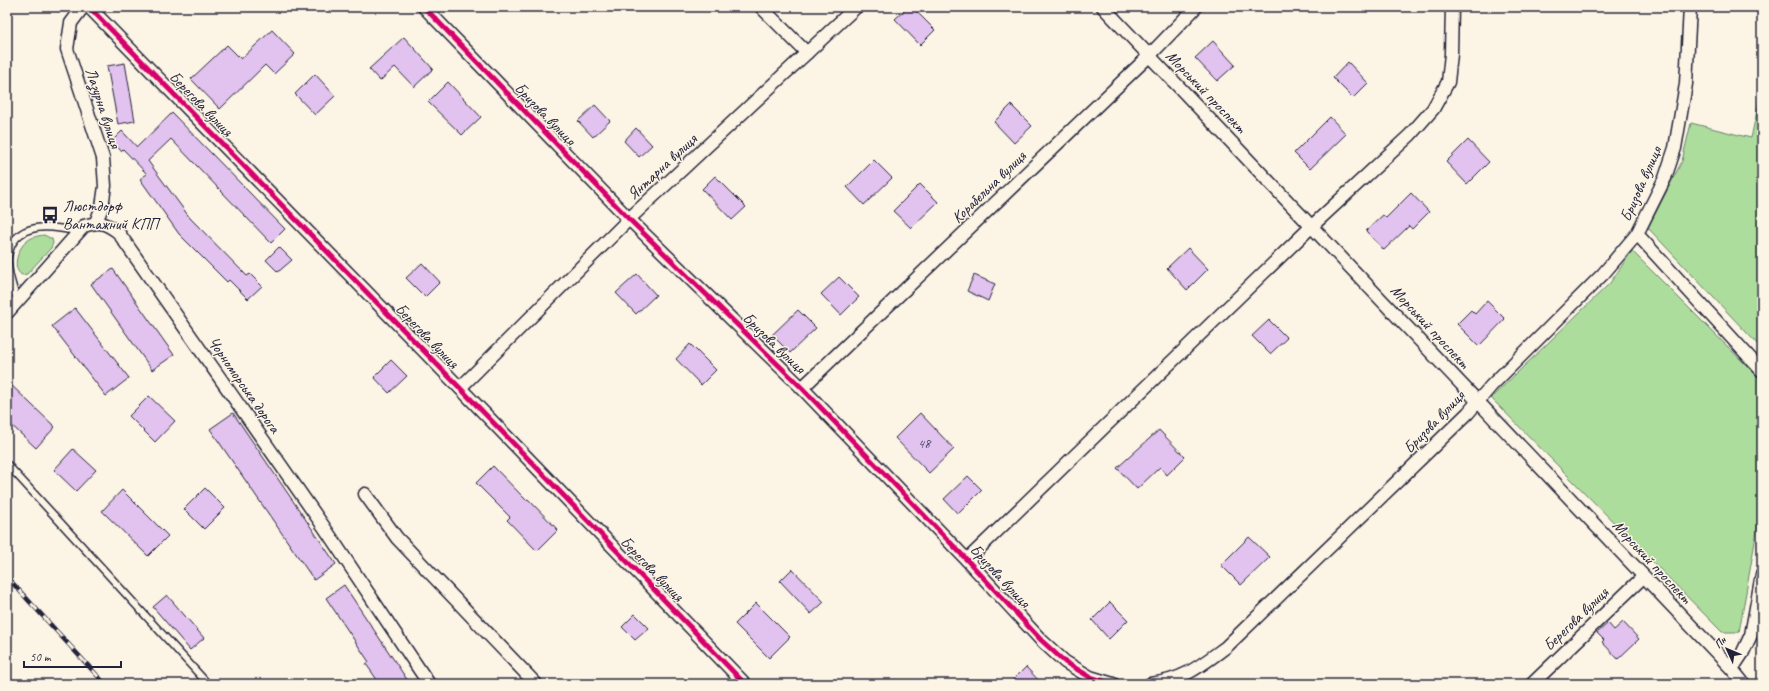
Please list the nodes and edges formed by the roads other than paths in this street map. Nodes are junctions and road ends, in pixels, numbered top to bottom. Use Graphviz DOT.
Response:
graph roads {
  1 [pos="83,7"];
  2 [pos="89,7"];
  3 [pos="424,7"];
  4 [pos="761,7"];
  5 [pos="856,7"];
  6 [pos="1103,7"];
  7 [pos="1196,7"];
  8 [pos="1452,7"];
  9 [pos="1690,7"];
  10 [pos="807,53"];
  11 [pos="1149,56"];
  12 [pos="629,220"];
  13 [pos="96,222"];
  14 [pos="1312,226"];
  15 [pos="79,232"];
  16 [pos="1637,234"];
  17 [pos="17,302"];
  18 [pos="7,313"];
  19 [pos="1762,371"];
  20 [pos="460,388"];
  21 [pos="802,388"];
  22 [pos="1478,401"];
  23 [pos="7,464"];
  24 [pos="366,494"];
  25 [pos="967,560"];
  26 [pos="1762,574"];
  27 [pos="1643,577"];
  28 [pos="1732,669"];
  29 [pos="208,684"];
  30 [pos="429,684"];
  31 [pos="536,684"];
  32 [pos="745,684"];
  33 [pos="1113,684"];
  34 [pos="1150,684"];
  35 [pos="1532,684"];
  36 [pos="1744,684"];
  1 -- 13 [label="street, Лазурна вулиця"];
  2 -- 20 [label="street, Берегова вулиця"];
  3 -- 12 [label="street, Бризова вулиця"];
  4 -- 10 [label="street"];
  5 -- 10 [label="street, Янтарна вулиця"];
  6 -- 11 [label="street, Морський проспект"];
  7 -- 11 [label="street, Корабельна вулиця"];
  8 -- 14 [label="street"];
  9 -- 16 [label="street, Бризова вулиця"];
  10 -- 12 [label="street, Янтарна вулиця"];
  11 -- 14 [label="street, Морський проспект"];
  11 -- 21 [label="street, Корабельна вулиця"];
  12 -- 20 [label="street, Янтарна вулиця"];
  12 -- 21 [label="street, Бризова вулиця"];
  13 -- 15 [label="street"];
  13 -- 30 [label="street, Чорноморська дорога"];
  14 -- 22 [label="street, Морський проспект"];
  14 -- 25 [label="street"];
  15 -- 17 [label="street"];
  15 -- 17 [label="lane"];
  16 -- 19 [label="street"];
  16 -- 22 [label="street, Бризова вулиця"];
  17 -- 18 [label="street"];
  20 -- 32 [label="street, Берегова вулиця"];
  21 -- 25 [label="street, Бризова вулиця"];
  22 -- 27 [label="street, Морський проспект"];
  22 -- 34 [label="street, Бризова вулиця"];
  23 -- 29 [label="lane"];
  24 -- 31 [label="street"];
  25 -- 33 [label="street, Бризова вулиця"];
  26 -- 28 [label="street"];
  27 -- 28 [label="street, Морський проспект"];
  27 -- 35 [label="street, Берегова вулиця"];
  28 -- 36 [label="street"];
}
